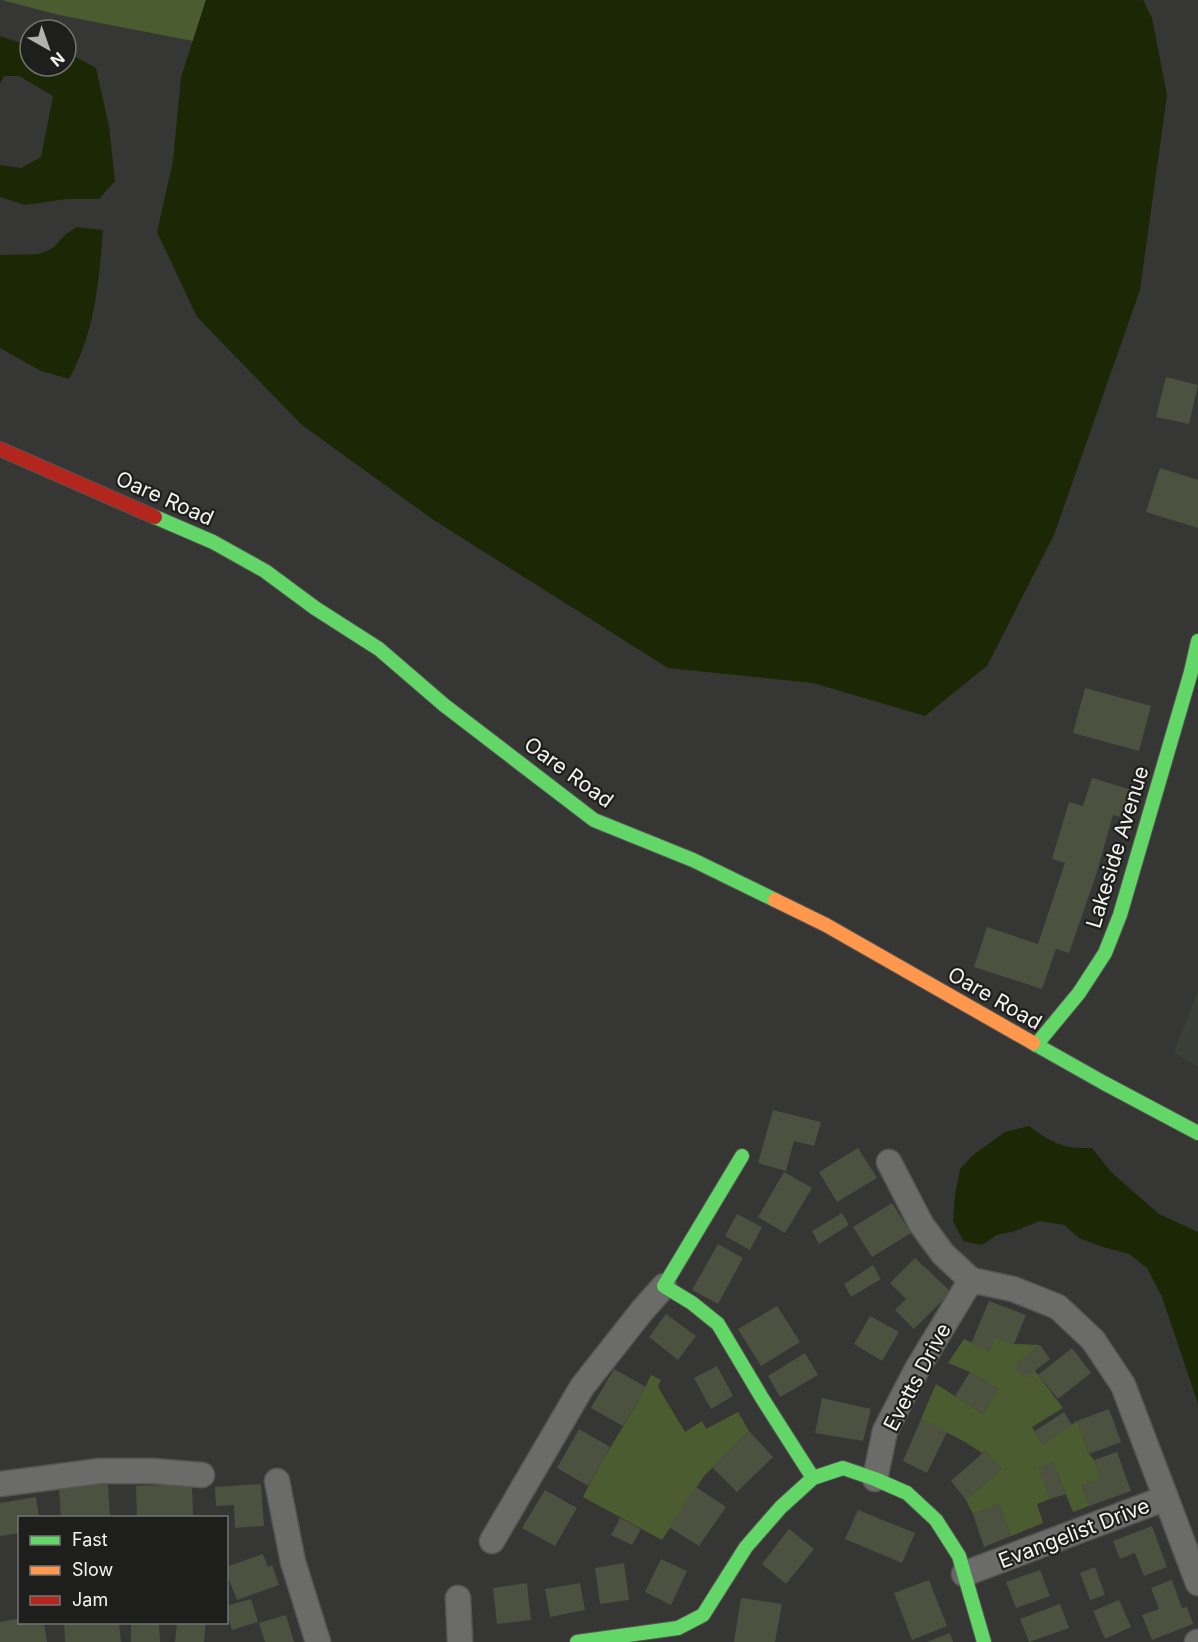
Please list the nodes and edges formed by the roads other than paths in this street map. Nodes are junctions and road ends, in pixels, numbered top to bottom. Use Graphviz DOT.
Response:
graph roads {
  1 [pos="0,449"];
  2 [pos="1198,641"];
  3 [pos="1036,1045"];
  4 [pos="1198,1133"];
  5 [pos="742,1156"];
  6 [pos="889,1162"];
  7 [pos="971,1280"];
  8 [pos="664,1286"];
  9 [pos="202,1475"];
  10 [pos="813,1478"];
  11 [pos="875,1479"];
  12 [pos="277,1480"];
  13 [pos="0,1484"];
  14 [pos="1166,1498"];
  15 [pos="492,1541"];
  16 [pos="964,1574"];
  17 [pos="1198,1583"];
  18 [pos="458,1598"];
  19 [pos="683,1635"];
  20 [pos="318,1642"];
  21 [pos="460,1642"];
  22 [pos="577,1642"];
  23 [pos="984,1642"];
  1 -- 3 [label="street, Oare Road"];
  2 -- 3 [label="street, Lakeside Avenue"];
  3 -- 4 [label="street, Oare Road"];
  5 -- 8 [label="street"];
  6 -- 7 [label="street"];
  7 -- 11 [label="street, Evetts Drive"];
  7 -- 14 [label="street"];
  8 -- 10 [label="street"];
  8 -- 15 [label="street"];
  9 -- 13 [label="street"];
  10 -- 11 [label="street"];
  10 -- 19 [label="street"];
  11 -- 16 [label="street"];
  12 -- 20 [label="street"];
  14 -- 16 [label="street, Evangelist Drive"];
  14 -- 17 [label="street, Evangelist Drive"];
  16 -- 23 [label="street"];
  18 -- 21 [label="street"];
  19 -- 22 [label="street"];
}
